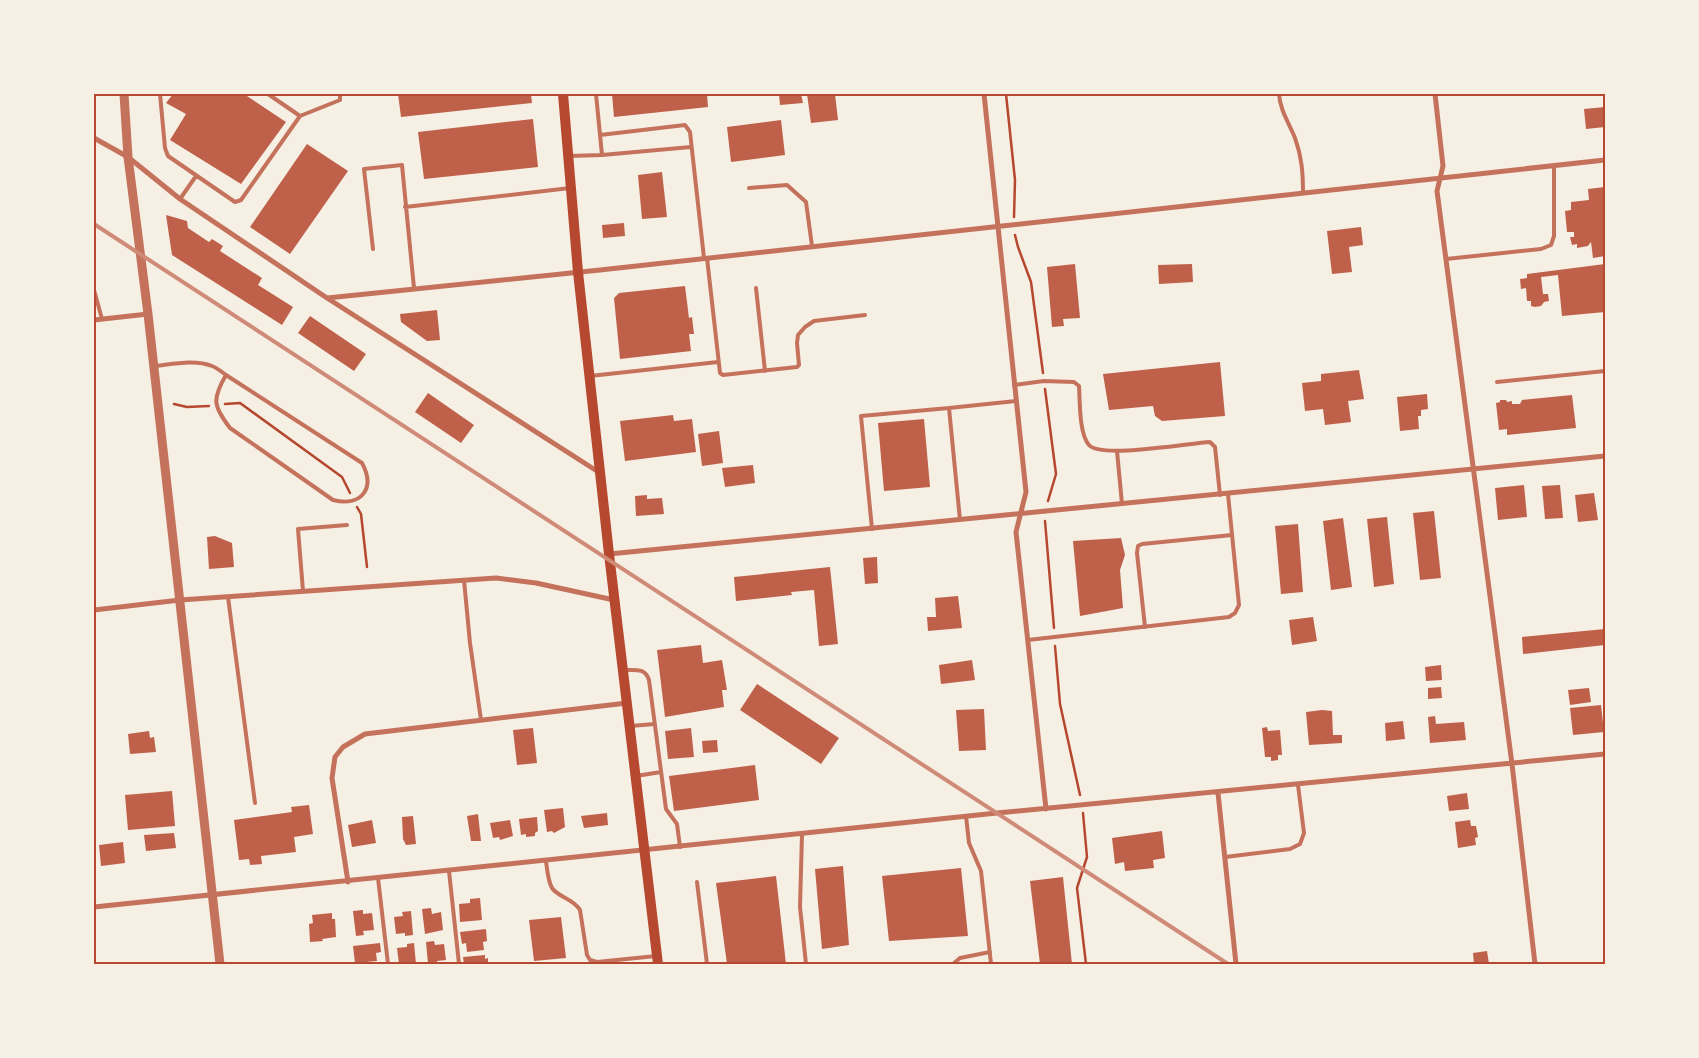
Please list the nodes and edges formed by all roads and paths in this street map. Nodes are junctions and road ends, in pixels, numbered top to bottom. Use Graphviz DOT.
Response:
graph roads {
  1 [pos="124,94"];
  2 [pos="160,94"];
  3 [pos="268,94"];
  4 [pos="340,94"];
  5 [pos="563,94"];
  6 [pos="596,94"];
  7 [pos="984,94"];
  8 [pos="1006,94"];
  9 [pos="1279,94"];
  10 [pos="1435,94"];
  11 [pos="300,116"];
  12 [pos="600,135"];
  13 [pos="94,138"];
  14 [pos="691,147"];
  15 [pos="602,155"];
  16 [pos="569,156"];
  17 [pos="128,158"];
  18 [pos="1605,160"];
  19 [pos="1554,166"];
  20 [pos="196,176"];
  21 [pos="1440,178"];
  22 [pos="571,188"];
  23 [pos="749,188"];
  24 [pos="1303,193"];
  25 [pos="180,199"];
  26 [pos="405,207"];
  27 [pos="1014,224"];
  28 [pos="997,226"];
  29 [pos="812,246"];
  30 [pos="373,249"];
  31 [pos="705,258"];
  32 [pos="1446,259"];
  33 [pos="578,272"];
  34 [pos="414,288"];
  35 [pos="756,288"];
  36 [pos="94,290"];
  37 [pos="327,298"];
  38 [pos="148,314"];
  39 [pos="865,315"];
  40 [pos="102,319"];
  41 [pos="94,320"];
  42 [pos="718,362"];
  43 [pos="153,366"];
  44 [pos="765,371"];
  45 [pos="1605,371"];
  46 [pos="226,375"];
  47 [pos="590,376"];
  48 [pos="1044,382"];
  49 [pos="1497,382"];
  50 [pos="1014,385"];
  51 [pos="1016,401"];
  52 [pos="174,404"];
  53 [pos="217,405"];
  54 [pos="950,408"];
  55 [pos="1117,451"];
  56 [pos="1605,456"];
  57 [pos="1474,470"];
  58 [pos="600,473"];
  59 [pos="1228,494"];
  60 [pos="1220,495"];
  61 [pos="354,500"];
  62 [pos="1122,504"];
  63 [pos="1045,512"];
  64 [pos="1020,515"];
  65 [pos="960,520"];
  66 [pos="347,525"];
  67 [pos="872,529"];
  68 [pos="1232,535"];
  69 [pos="608,554"];
  70 [pos="367,567"];
  71 [pos="464,580"];
  72 [pos="303,592"];
  73 [pos="228,597"];
  74 [pos="180,600"];
  75 [pos="614,600"];
  76 [pos="94,610"];
  77 [pos="1145,627"];
  78 [pos="1055,637"];
  79 [pos="1028,640"];
  80 [pos="623,670"];
  81 [pos="627,703"];
  82 [pos="481,720"];
  83 [pos="655,724"];
  84 [pos="630,726"];
  85 [pos="1605,754"];
  86 [pos="1512,764"];
  87 [pos="661,772"];
  88 [pos="635,776"];
  89 [pos="1298,785"];
  90 [pos="1218,793"];
  91 [pos="255,803"];
  92 [pos="1082,805"];
  93 [pos="1046,809"];
  94 [pos="966,816"];
  95 [pos="802,834"];
  96 [pos="680,846"];
  97 [pos="644,850"];
  98 [pos="1225,857"];
  99 [pos="546,861"];
  100 [pos="449,871"];
  101 [pos="378,878"];
  102 [pos="348,882"];
  103 [pos="697,882"];
  104 [pos="212,895"];
  105 [pos="94,907"];
  106 [pos="990,952"];
  107 [pos="658,960"];
  108 [pos="220,964"];
  109 [pos="388,964"];
  110 [pos="459,964"];
  111 [pos="707,964"];
  112 [pos="806,964"];
  113 [pos="954,964"];
  114 [pos="991,964"];
  115 [pos="1086,964"];
  116 [pos="1236,964"];
  117 [pos="1533,964"];
  1 -- 17 [label="street"];
  2 -- 20 [label="lane"];
  3 -- 11 [label="lane"];
  4 -- 11 [label="lane"];
  5 -- 16 [label="main road"];
  6 -- 12 [label="lane"];
  7 -- 28 [label="street"];
  8 -- 27 [label="path"];
  9 -- 24 [label="lane"];
  10 -- 21 [label="street"];
  11 -- 20 [label="lane"];
  12 -- 14 [label="lane"];
  12 -- 15 [label="lane"];
  13 -- 17 [label="street"];
  14 -- 15 [label="lane"];
  14 -- 31 [label="lane"];
  15 -- 16 [label="lane"];
  16 -- 22 [label="main road"];
  17 -- 25 [label="street"];
  17 -- 38 [label="street"];
  18 -- 19 [label="street"];
  19 -- 21 [label="street"];
  19 -- 32 [label="lane"];
  20 -- 25 [label="lane"];
  21 -- 24 [label="street"];
  21 -- 32 [label="street"];
  22 -- 26 [label="lane"];
  22 -- 33 [label="main road"];
  23 -- 29 [label="lane"];
  24 -- 27 [label="street"];
  25 -- 37 [label="street"];
  26 -- 30 [label="lane"];
  26 -- 34 [label="lane"];
  27 -- 28 [label="street"];
  27 -- 48 [label="path"];
  28 -- 29 [label="street"];
  28 -- 50 [label="street"];
  29 -- 31 [label="street"];
  31 -- 33 [label="street"];
  31 -- 42 [label="lane"];
  32 -- 57 [label="street"];
  33 -- 34 [label="street"];
  33 -- 47 [label="main road"];
  34 -- 37 [label="street"];
  35 -- 44 [label="lane"];
  36 -- 40 [label="lane"];
  37 -- 58 [label="street"];
  38 -- 40 [label="street"];
  38 -- 43 [label="street"];
  39 -- 44 [label="lane"];
  40 -- 41 [label="street"];
  42 -- 44 [label="lane"];
  42 -- 47 [label="lane"];
  43 -- 46 [label="lane"];
  43 -- 74 [label="street"];
  45 -- 49 [label="lane"];
  46 -- 53 [label="lane"];
  46 -- 61 [label="lane"];
  47 -- 58 [label="main road"];
  48 -- 50 [label="lane"];
  48 -- 55 [label="lane"];
  48 -- 63 [label="path"];
  50 -- 51 [label="street"];
  51 -- 54 [label="lane"];
  51 -- 64 [label="street"];
  52 -- 53 [label="path"];
  53 -- 61 [label="lane"];
  53 -- 61 [label="path"];
  54 -- 65 [label="lane"];
  54 -- 67 [label="lane"];
  55 -- 60 [label="lane"];
  55 -- 62 [label="lane"];
  56 -- 57 [label="street"];
  57 -- 59 [label="street"];
  57 -- 86 [label="street"];
  58 -- 69 [label="main road"];
  59 -- 60 [label="street"];
  59 -- 68 [label="lane"];
  60 -- 62 [label="street"];
  61 -- 70 [label="path"];
  62 -- 63 [label="street"];
  63 -- 64 [label="street"];
  63 -- 78 [label="path"];
  64 -- 65 [label="street"];
  64 -- 79 [label="street"];
  65 -- 67 [label="street"];
  66 -- 72 [label="lane"];
  67 -- 69 [label="street"];
  68 -- 77 [label="lane"];
  68 -- 77 [label="lane"];
  69 -- 75 [label="main road"];
  71 -- 72 [label="street"];
  71 -- 75 [label="street"];
  71 -- 82 [label="lane"];
  72 -- 73 [label="street"];
  73 -- 74 [label="street"];
  73 -- 91 [label="lane"];
  74 -- 76 [label="street"];
  74 -- 104 [label="street"];
  75 -- 80 [label="main road"];
  77 -- 78 [label="lane"];
  78 -- 79 [label="lane"];
  78 -- 92 [label="path"];
  79 -- 93 [label="street"];
  80 -- 81 [label="main road"];
  80 -- 83 [label="lane"];
  81 -- 82 [label="street"];
  81 -- 84 [label="main road"];
  82 -- 102 [label="street"];
  83 -- 84 [label="lane"];
  83 -- 87 [label="lane"];
  84 -- 88 [label="main road"];
  85 -- 86 [label="street"];
  86 -- 89 [label="street"];
  86 -- 117 [label="street"];
  87 -- 88 [label="lane"];
  87 -- 96 [label="lane"];
  88 -- 97 [label="main road"];
  89 -- 90 [label="street"];
  89 -- 98 [label="lane"];
  90 -- 92 [label="street"];
  90 -- 98 [label="street"];
  92 -- 93 [label="street"];
  92 -- 115 [label="path"];
  93 -- 94 [label="street"];
  94 -- 95 [label="street"];
  94 -- 106 [label="lane"];
  95 -- 96 [label="street"];
  95 -- 112 [label="lane"];
  96 -- 97 [label="street"];
  97 -- 99 [label="street"];
  97 -- 107 [label="main road"];
  98 -- 116 [label="street"];
  99 -- 100 [label="street"];
  99 -- 107 [label="lane"];
  100 -- 101 [label="street"];
  100 -- 110 [label="lane"];
  101 -- 102 [label="street"];
  101 -- 109 [label="lane"];
  102 -- 104 [label="street"];
  103 -- 111 [label="lane"];
  104 -- 105 [label="street"];
  104 -- 108 [label="street"];
  106 -- 113 [label="lane"];
  106 -- 114 [label="lane"];
}
